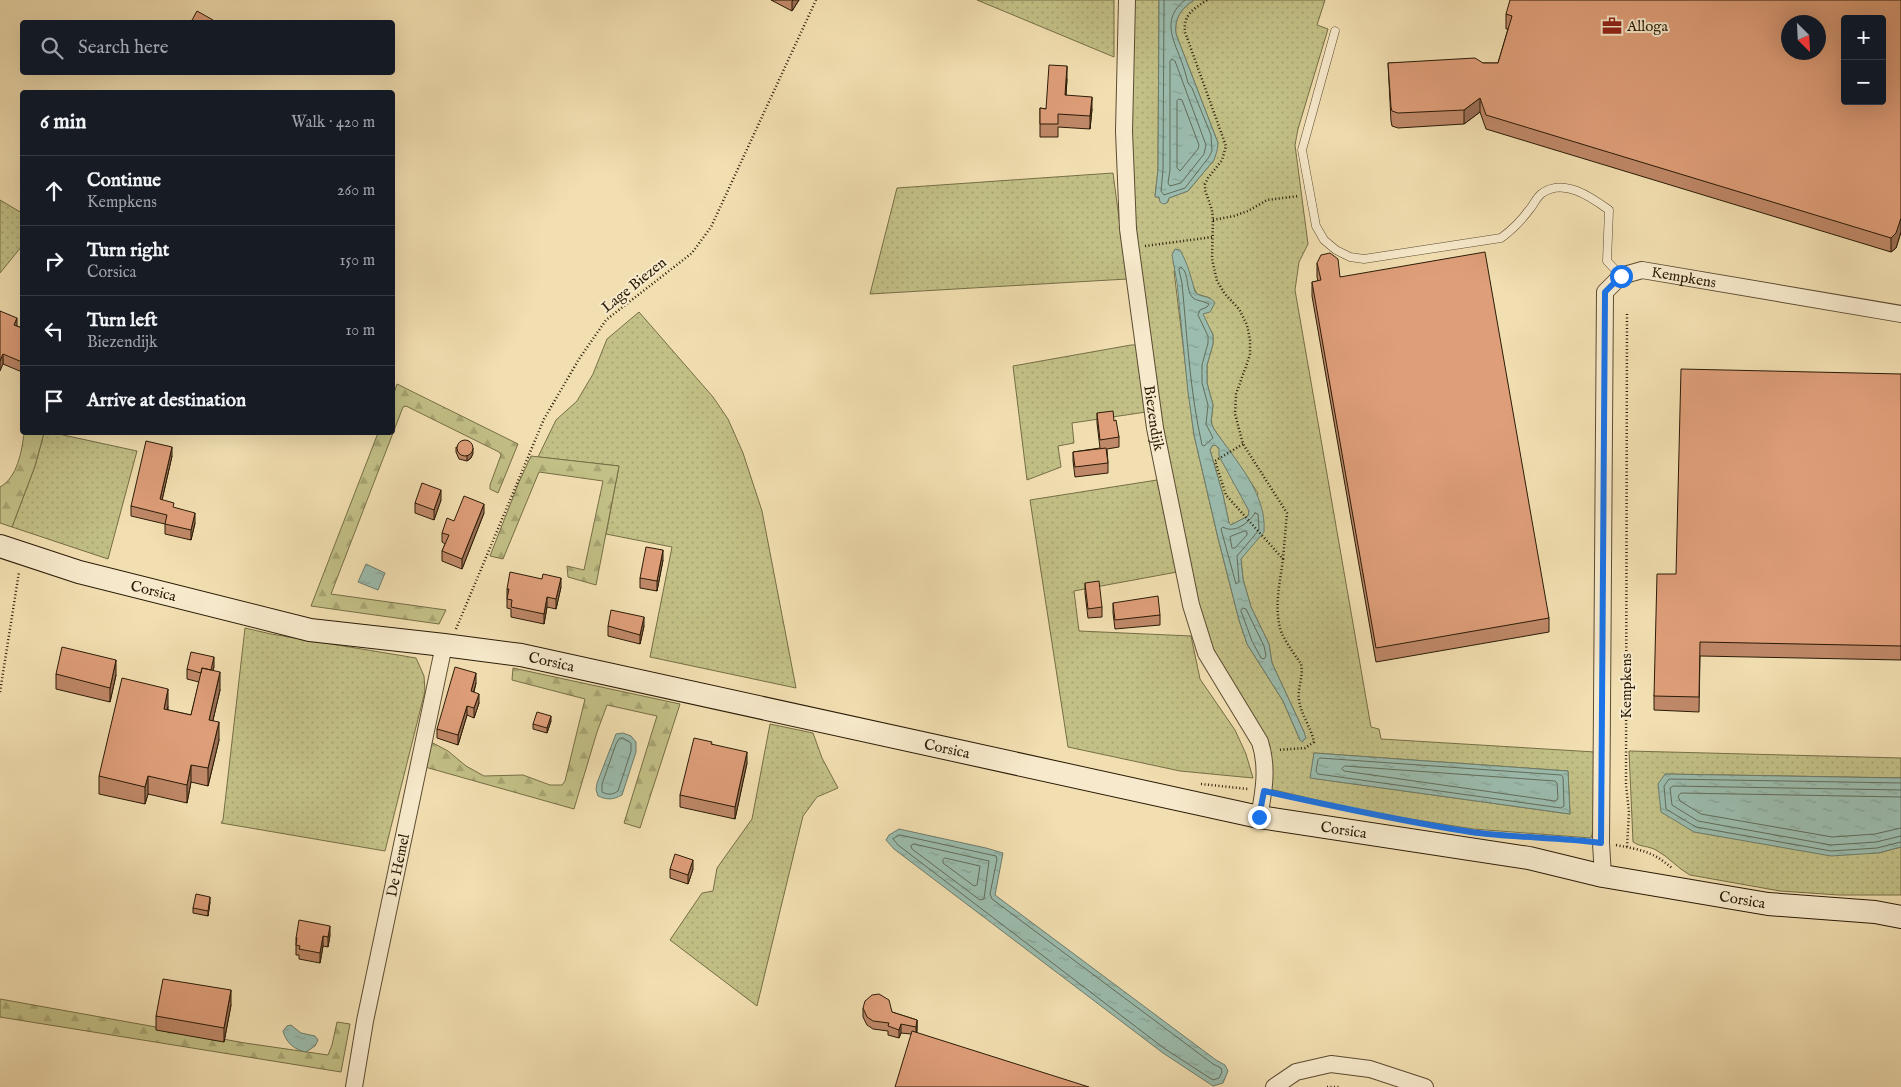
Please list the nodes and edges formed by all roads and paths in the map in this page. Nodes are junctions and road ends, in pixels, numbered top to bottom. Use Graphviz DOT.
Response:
graph roads {
  1 [pos="816,0"];
  2 [pos="1127,0"];
  3 [pos="1208,0"];
  4 [pos="1335,30"];
  5 [pos="1310,195"];
  6 [pos="1213,220"];
  7 [pos="1213,237"];
  8 [pos="1137,247"];
  9 [pos="1621,276"];
  10 [pos="1627,314"];
  11 [pos="1901,314"];
  12 [pos="1243,444"];
  13 [pos="0,546"];
  14 [pos="22,553"];
  15 [pos="1283,559"];
  16 [pos="444,645"];
  17 [pos="0,692"];
  18 [pos="1285,748"];
  19 [pos="1264,791"];
  20 [pos="1384,816"];
  21 [pos="1259,817"];
  22 [pos="1516,836"];
  23 [pos="1601,843"];
  24 [pos="1627,847"];
  25 [pos="1672,869"];
  26 [pos="1602,876"];
  27 [pos="1901,916"];
  28 [pos="354,1087"];
  29 [pos="1274,1087"];
  30 [pos="1327,1087"];
  31 [pos="1341,1087"];
  32 [pos="1425,1087"];
  1 -- 16 [label="path, Lage Biezen"];
  2 -- 19 [label="street, Biezendijk"];
  3 -- 6 [label="path"];
  4 -- 5 [label="lane"];
  5 -- 6 [label="path"];
  5 -- 9 [label="lane"];
  6 -- 7 [label="path"];
  7 -- 8 [label="path"];
  7 -- 12 [label="path"];
  9 -- 11 [label="street, Kempkens"];
  9 -- 23 [label="street, Kempkens"];
  10 -- 24 [label="path, Kempkens"];
  12 -- 15 [label="path"];
  12 -- 15 [label="path"];
  13 -- 14 [label="street, Corsica"];
  14 -- 16 [label="street, Corsica"];
  14 -- 17 [label="path"];
  15 -- 18 [label="path"];
  16 -- 21 [label="street, Corsica"];
  16 -- 28 [label="street, De Hemel"];
  19 -- 20 [label="path, Corsica"];
  19 -- 21 [label="street, Biezendijk"];
  21 -- 26 [label="street, Corsica"];
  22 -- 23 [label="path"];
  23 -- 24 [label="path"];
  23 -- 26 [label="street, Kempkens"];
  24 -- 25 [label="path"];
  26 -- 27 [label="street, Corsica"];
  29 -- 32 [label="street"];
  30 -- 31 [label="path"];
}
